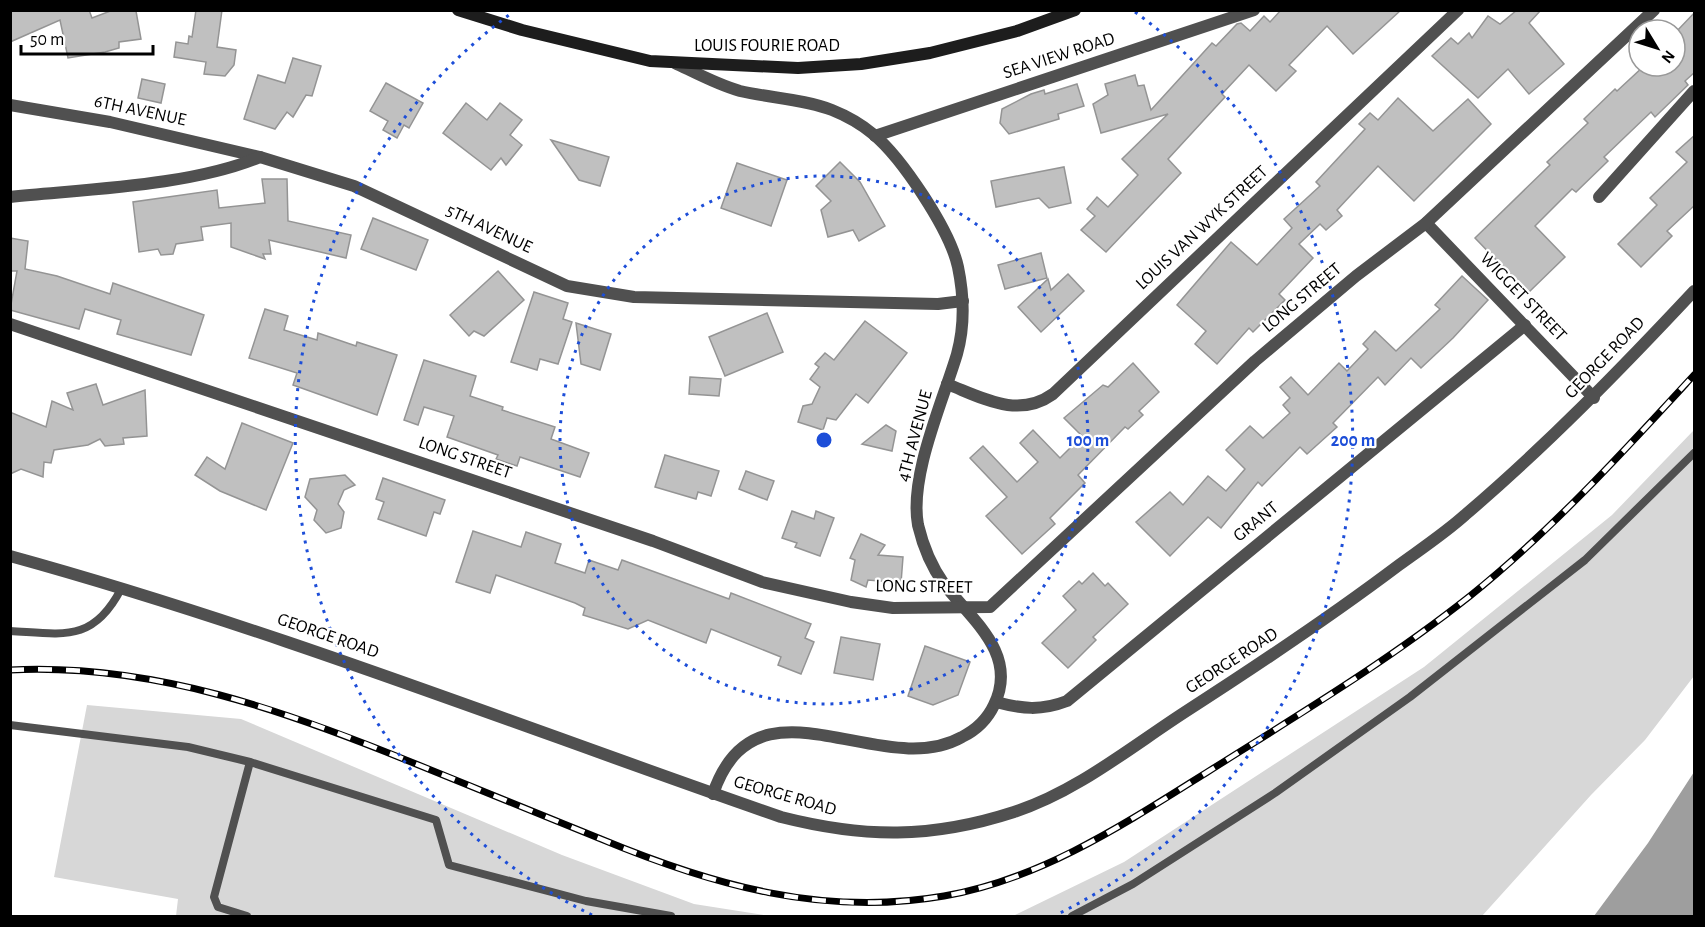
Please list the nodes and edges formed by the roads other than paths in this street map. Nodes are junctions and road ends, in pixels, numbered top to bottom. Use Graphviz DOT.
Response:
graph roads {
  1 [pos="458,10"];
  2 [pos="466,10"];
  3 [pos="1074,10"];
  4 [pos="1254,10"];
  5 [pos="1458,10"];
  6 [pos="1654,10"];
  7 [pos="522,30"];
  8 [pos="675,63"];
  9 [pos="1695,91"];
  10 [pos="10,105"];
  11 [pos="875,136"];
  12 [pos="261,157"];
  13 [pos="10,197"];
  14 [pos="1599,197"];
  15 [pos="1426,223"];
  16 [pos="1695,291"];
  17 [pos="963,301"];
  18 [pos="10,324"];
  19 [pos="1525,325"];
  20 [pos="947,384"];
  21 [pos="1594,398"];
  22 [pos="1695,453"];
  23 [pos="10,556"];
  24 [pos="121,589"];
  25 [pos="965,606"];
  26 [pos="10,632"];
  27 [pos="996,702"];
  28 [pos="10,726"];
  29 [pos="250,762"];
  30 [pos="713,794"];
  31 [pos="247,916"];
  32 [pos="671,916"];
  33 [pos="1072,916"];
  1 -- 7 [label="main road, LOUIS FOURIE ROAD"];
  2 -- 7 [label="main road"];
  3 -- 8 [label="main road, LOUIS FOURIE ROAD"];
  4 -- 11 [label="street, SEA VIEW ROAD"];
  5 -- 20 [label="street, LOUIS VAN WYK STREET"];
  6 -- 15 [label="street, LONG STREET"];
  7 -- 8 [label="main road, LOUIS FOURIE ROAD"];
  8 -- 11 [label="street, 4TH AVENUE"];
  9 -- 14 [label="street"];
  10 -- 12 [label="street, 6TH AVENUE"];
  11 -- 17 [label="street, 4TH AVENUE"];
  12 -- 13 [label="street"];
  12 -- 17 [label="street, 5TH AVENUE"];
  15 -- 19 [label="street, WIGGET STREET"];
  15 -- 25 [label="street, LONG STREET"];
  16 -- 21 [label="street, GEORGE ROAD"];
  17 -- 20 [label="street, 4TH AVENUE"];
  18 -- 25 [label="street, LONG STREET"];
  19 -- 21 [label="street, WIGGET STREET"];
  19 -- 27 [label="street, GRANT"];
  20 -- 25 [label="street, 4TH AVENUE"];
  21 -- 30 [label="street, GEORGE ROAD"];
  22 -- 33 [label="lane"];
  23 -- 24 [label="street, GEORGE ROAD"];
  24 -- 26 [label="lane"];
  24 -- 30 [label="street, GEORGE ROAD"];
  25 -- 27 [label="street, 4TH AVENUE"];
  27 -- 30 [label="street, 4TH AVENUE"];
  28 -- 29 [label="lane"];
  29 -- 31 [label="lane"];
  29 -- 32 [label="lane"];
}
